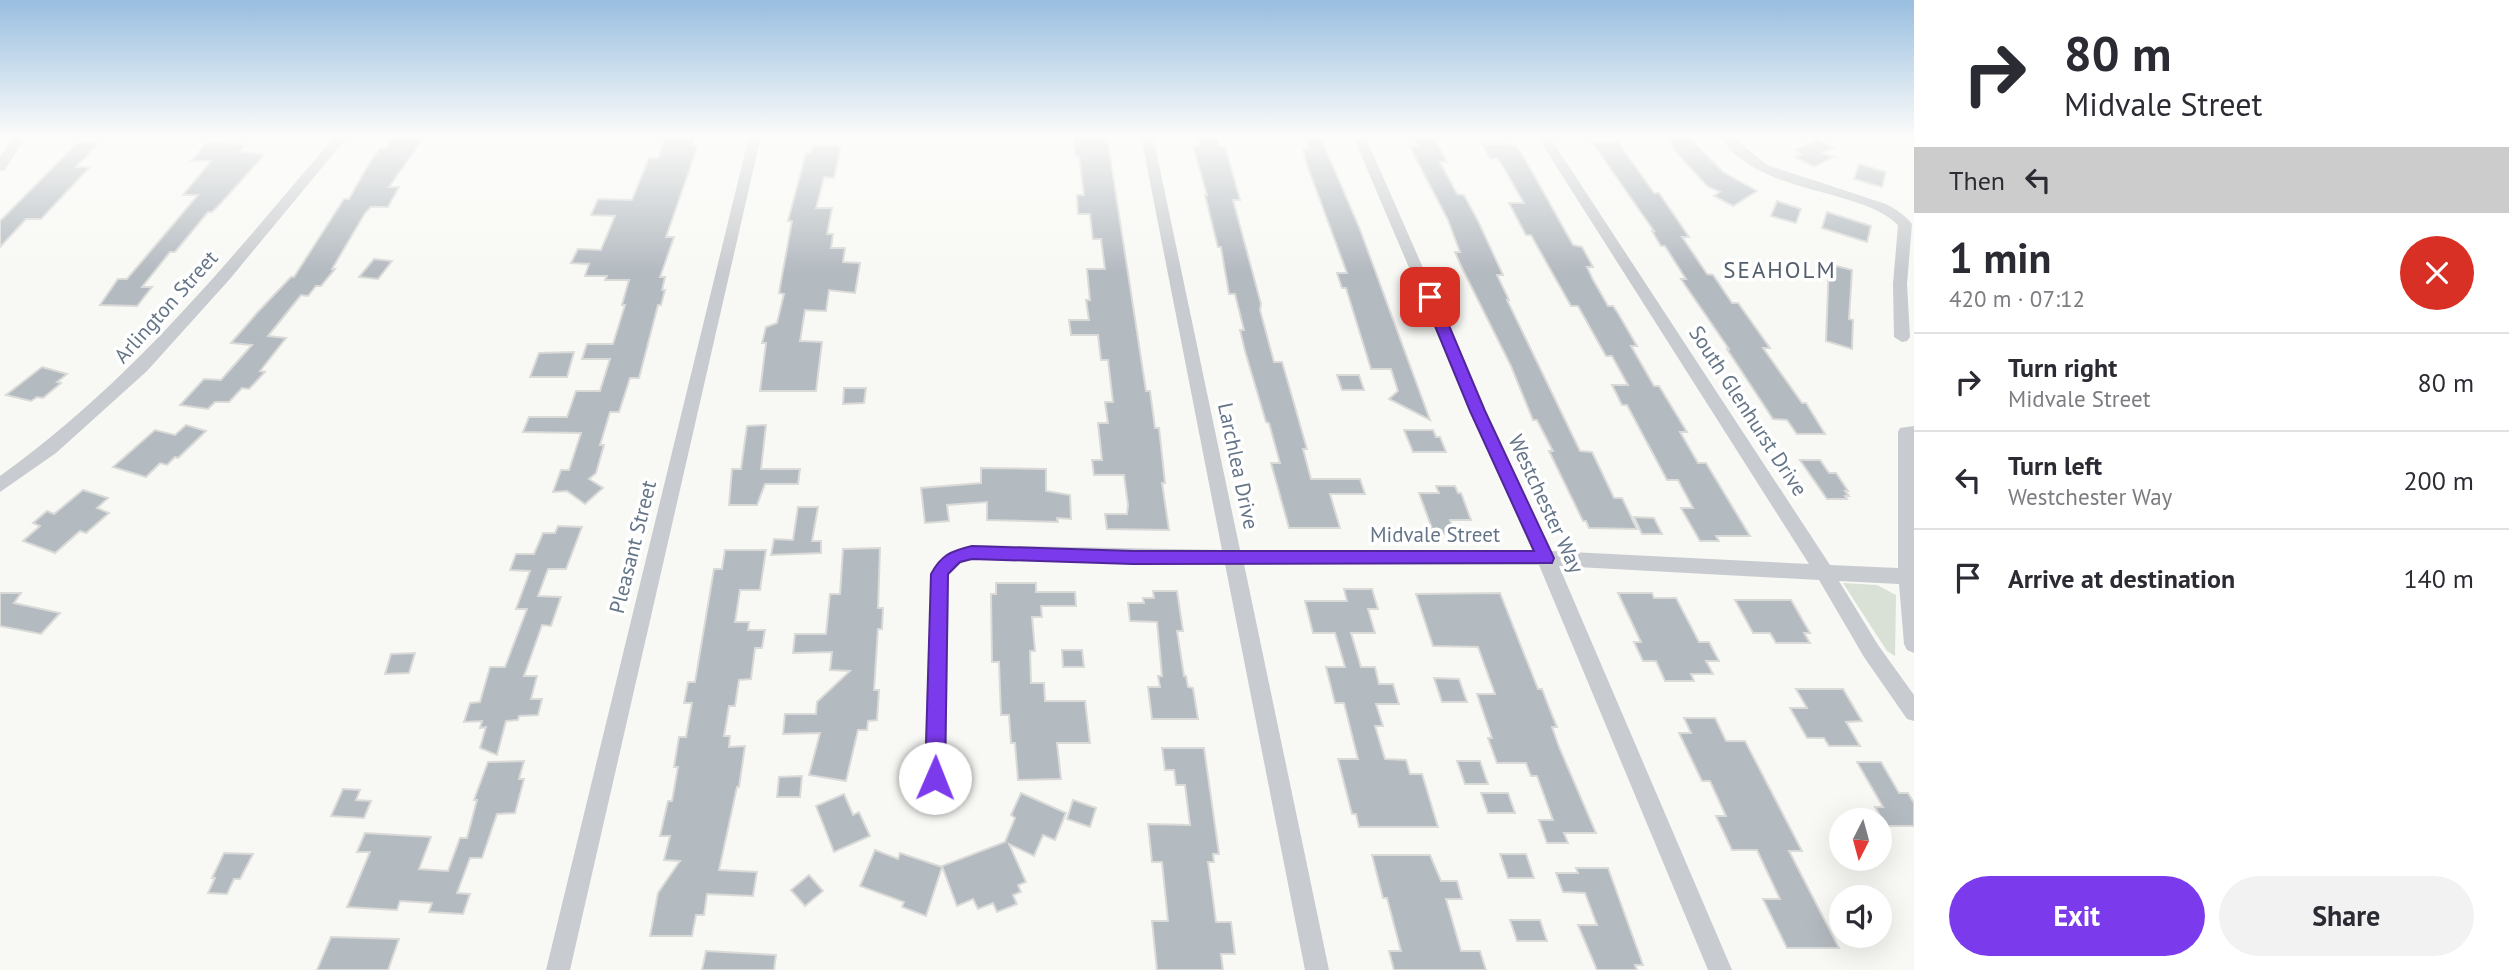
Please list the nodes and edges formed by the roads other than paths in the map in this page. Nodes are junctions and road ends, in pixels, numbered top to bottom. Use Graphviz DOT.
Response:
graph roads {
  1 [pos="303,181"];
  2 [pos="744,181"];
  3 [pos="1156,181"];
  4 [pos="1379,181"];
  5 [pos="1572,181"];
  6 [pos="1801,181"];
  7 [pos="1902,337"];
  8 [pos="1914,432"];
  9 [pos="0,485"];
  10 [pos="1234,558"];
  11 [pos="1546,558"];
  12 [pos="1823,572"];
  13 [pos="1911,577"];
  14 [pos="1914,644"];
  15 [pos="1914,712"];
  16 [pos="935,778"];
  17 [pos="558,970"];
  18 [pos="1317,970"];
  19 [pos="1720,970"];
  1 -- 9 [label="street, Arlington Street"];
  2 -- 17 [label="street, Pleasant Street"];
  3 -- 10 [label="street, Larchlea Drive"];
  4 -- 11 [label="street, Westchester Way"];
  5 -- 12 [label="street, South Glenhurst Drive"];
  6 -- 7 [label="street"];
  8 -- 13 [label="street"];
  10 -- 11 [label="street, Midvale Street"];
  10 -- 16 [label="street, Midvale Street"];
  10 -- 18 [label="street, Larchlea Drive"];
  11 -- 12 [label="street, Midvale Street"];
  11 -- 19 [label="street, Westchester Way"];
  12 -- 13 [label="street, Midvale Street"];
  12 -- 15 [label="street, South Glenhurst Drive"];
  13 -- 14 [label="street"];
}
